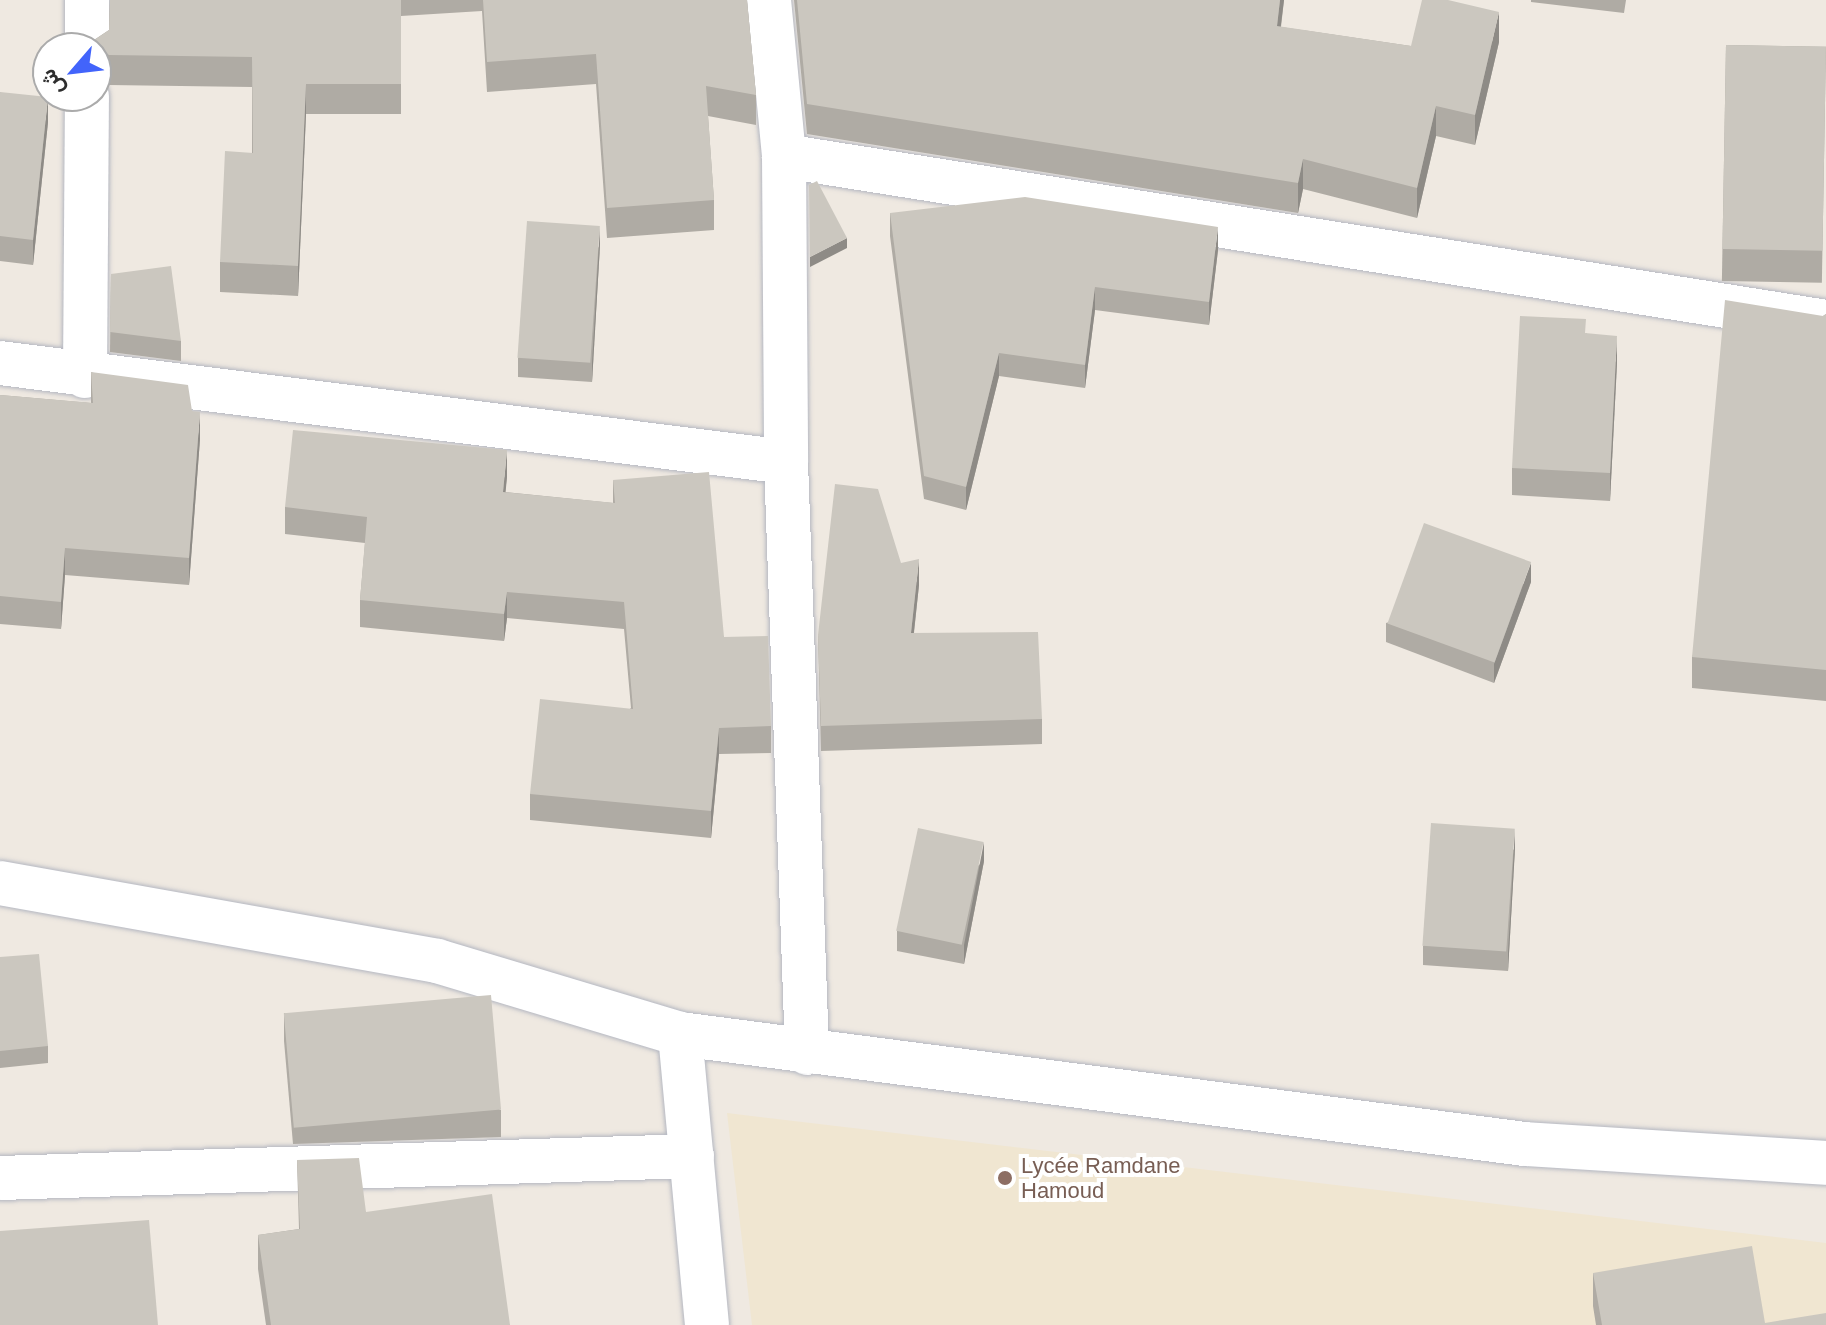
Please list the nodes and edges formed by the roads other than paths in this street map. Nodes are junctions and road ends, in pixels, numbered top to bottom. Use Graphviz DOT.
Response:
graph roads {
  1 [pos="87,0"];
  2 [pos="769,0"];
  3 [pos="87,32"];
  4 [pos="87,112"];
  5 [pos="784,156"];
  6 [pos="1826,322"];
  7 [pos="0,363"];
  8 [pos="85,376"];
  9 [pos="786,462"];
  10 [pos="0,883"];
  11 [pos="680,1034"];
  12 [pos="807,1053"];
  13 [pos="692,1156"];
  14 [pos="1826,1163"];
  15 [pos="0,1178"];
  16 [pos="707,1325"];
  1 -- 3 [label="street"];
  2 -- 5 [label="street"];
  4 -- 8 [label="street"];
  5 -- 6 [label="street"];
  5 -- 9 [label="street"];
  7 -- 8 [label="street"];
  8 -- 9 [label="street"];
  9 -- 12 [label="street"];
  10 -- 11 [label="street"];
  11 -- 12 [label="street"];
  11 -- 13 [label="street"];
  12 -- 14 [label="street"];
  13 -- 15 [label="street"];
  13 -- 16 [label="street"];
}
